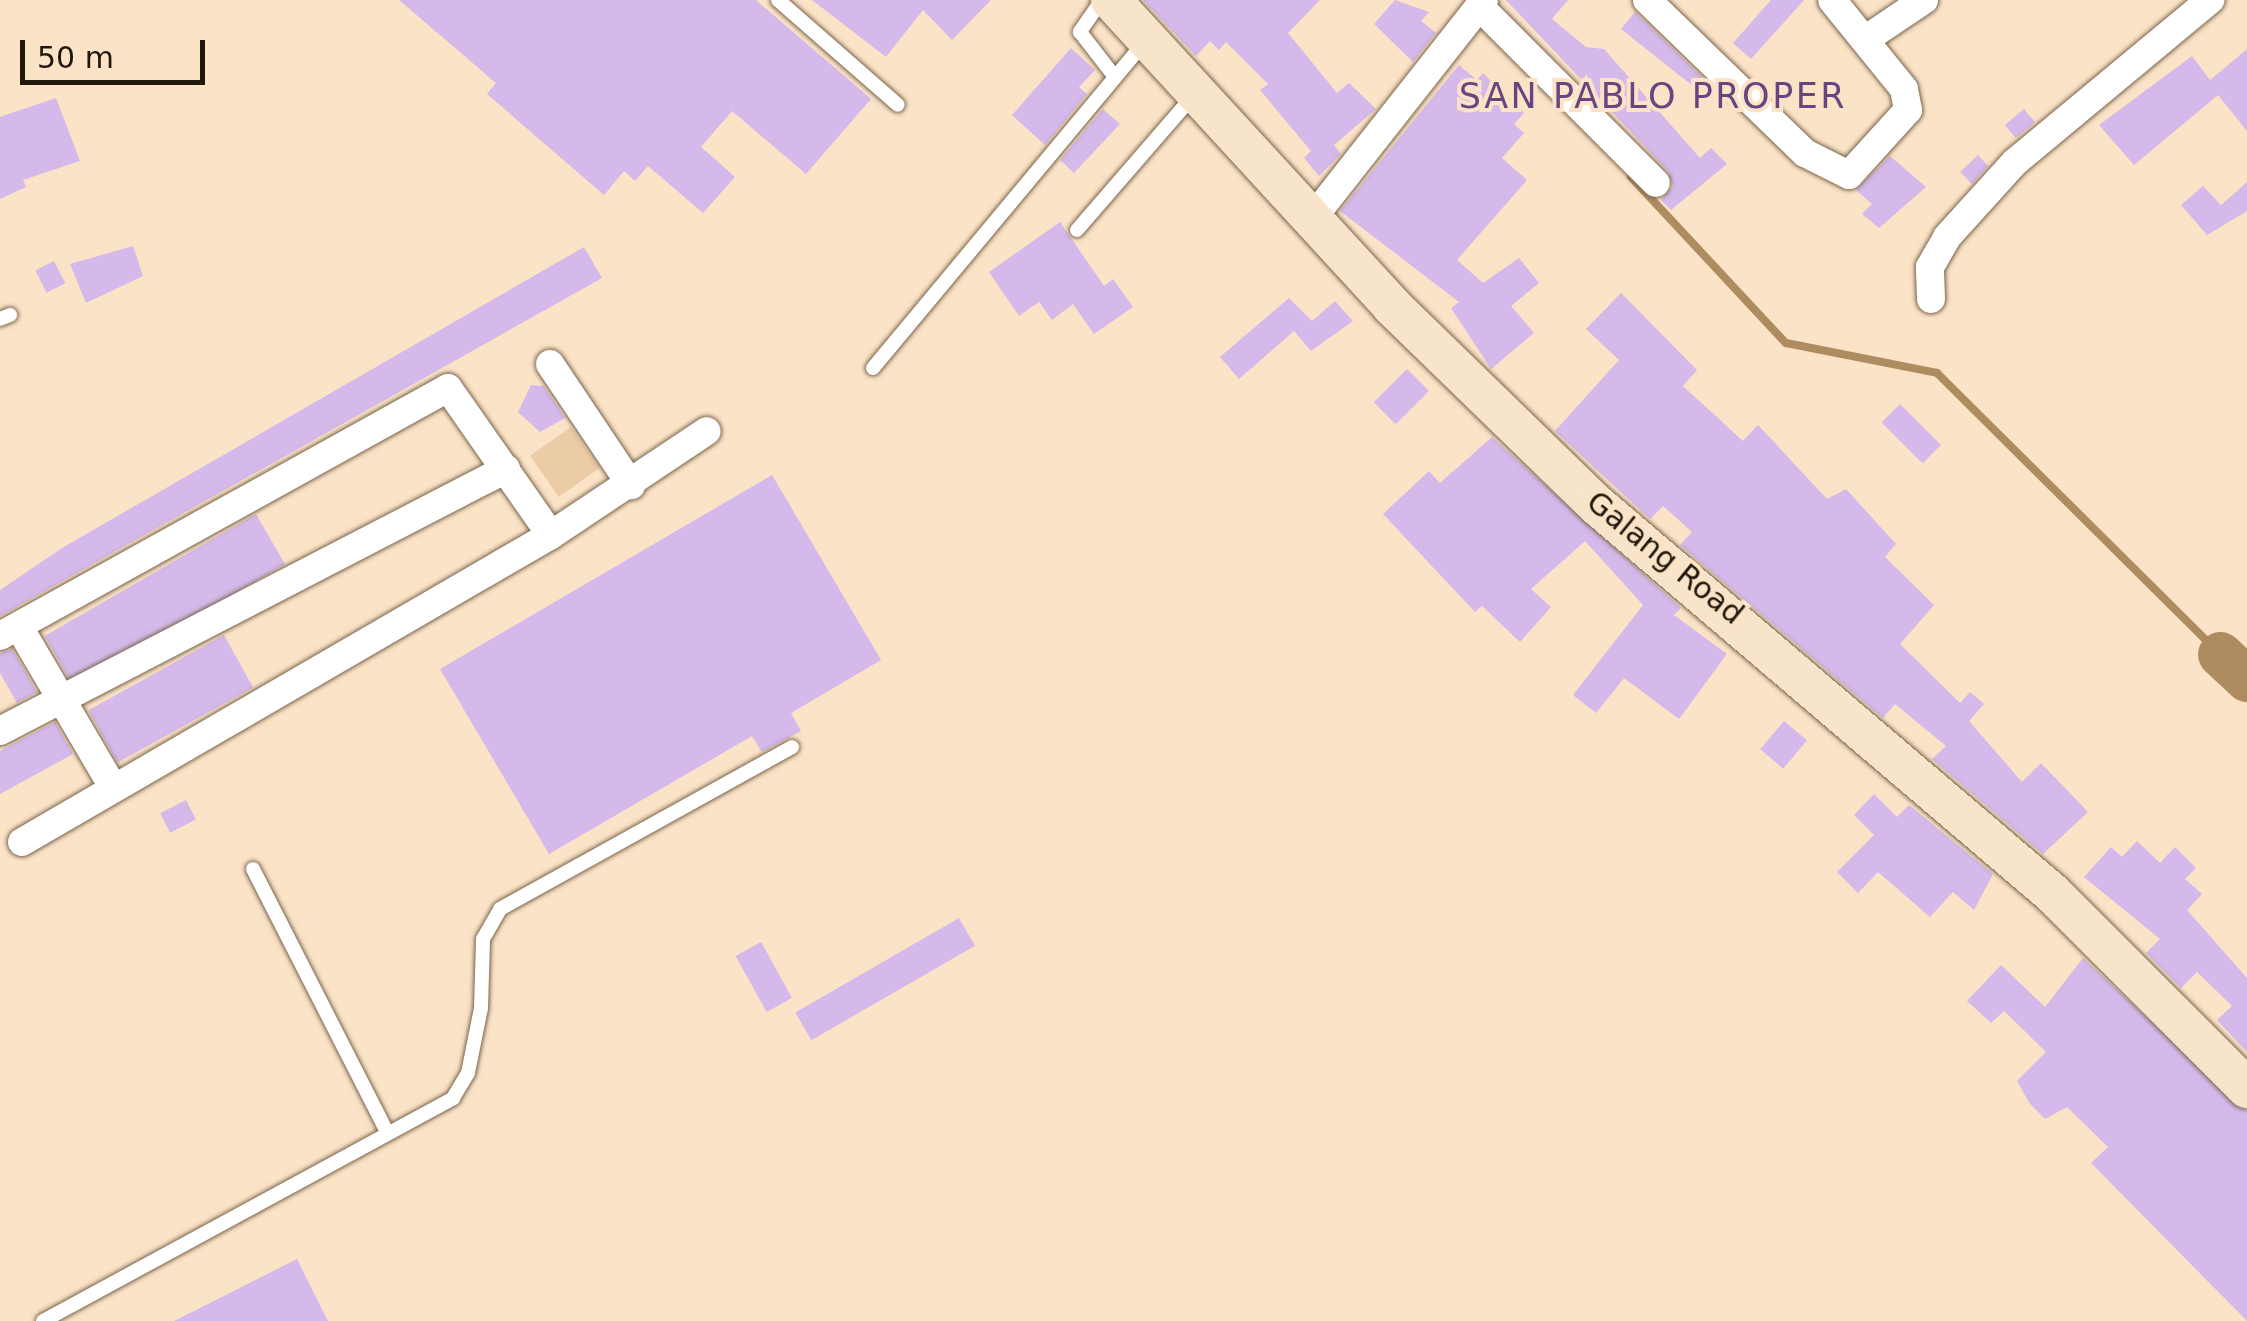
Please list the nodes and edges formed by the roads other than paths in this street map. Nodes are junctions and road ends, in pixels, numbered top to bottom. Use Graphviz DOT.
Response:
graph roads {
  1 [pos="778,0"];
  2 [pos="1102,0"];
  3 [pos="1111,0"];
  4 [pos="1646,0"];
  5 [pos="1832,0"];
  6 [pos="1924,0"];
  7 [pos="2210,0"];
  8 [pos="1481,3"];
  9 [pos="1866,38"];
  10 [pos="1147,40"];
  11 [pos="1112,72"];
  12 [pos="1196,94"];
  13 [pos="898,105"];
  14 [pos="1656,183"];
  15 [pos="1315,214"];
  16 [pos="1077,230"];
  17 [pos="1931,299"];
  18 [pos="550,364"];
  19 [pos="873,368"];
  20 [pos="708,431"];
  21 [pos="506,470"];
  22 [pos="630,485"];
  23 [pos="551,535"];
  24 [pos="10,631"];
  25 [pos="59,697"];
  26 [pos="0,732"];
  27 [pos="792,747"];
  28 [pos="113,788"];
  29 [pos="22,842"];
  30 [pos="253,869"];
  31 [pos="2247,1088"];
  32 [pos="386,1130"];
  33 [pos="44,1321"];
  1 -- 13 [label="lane"];
  2 -- 11 [label="lane"];
  3 -- 10 [label="street, Galang Road"];
  4 -- 9 [label="street"];
  5 -- 9 [label="street"];
  6 -- 9 [label="street"];
  7 -- 17 [label="street"];
  8 -- 14 [label="street"];
  8 -- 15 [label="street"];
  10 -- 11 [label="lane"];
  10 -- 12 [label="street, Galang Road"];
  11 -- 19 [label="lane"];
  12 -- 15 [label="street, Galang Road"];
  12 -- 16 [label="lane"];
  15 -- 31 [label="street, Galang Road"];
  18 -- 22 [label="street"];
  20 -- 22 [label="street"];
  21 -- 23 [label="street"];
  21 -- 24 [label="street"];
  21 -- 25 [label="street"];
  22 -- 23 [label="street"];
  23 -- 28 [label="street"];
  24 -- 25 [label="street"];
  25 -- 26 [label="street"];
  25 -- 28 [label="street"];
  27 -- 32 [label="lane"];
  28 -- 29 [label="street"];
  30 -- 32 [label="lane"];
  32 -- 33 [label="lane"];
}
